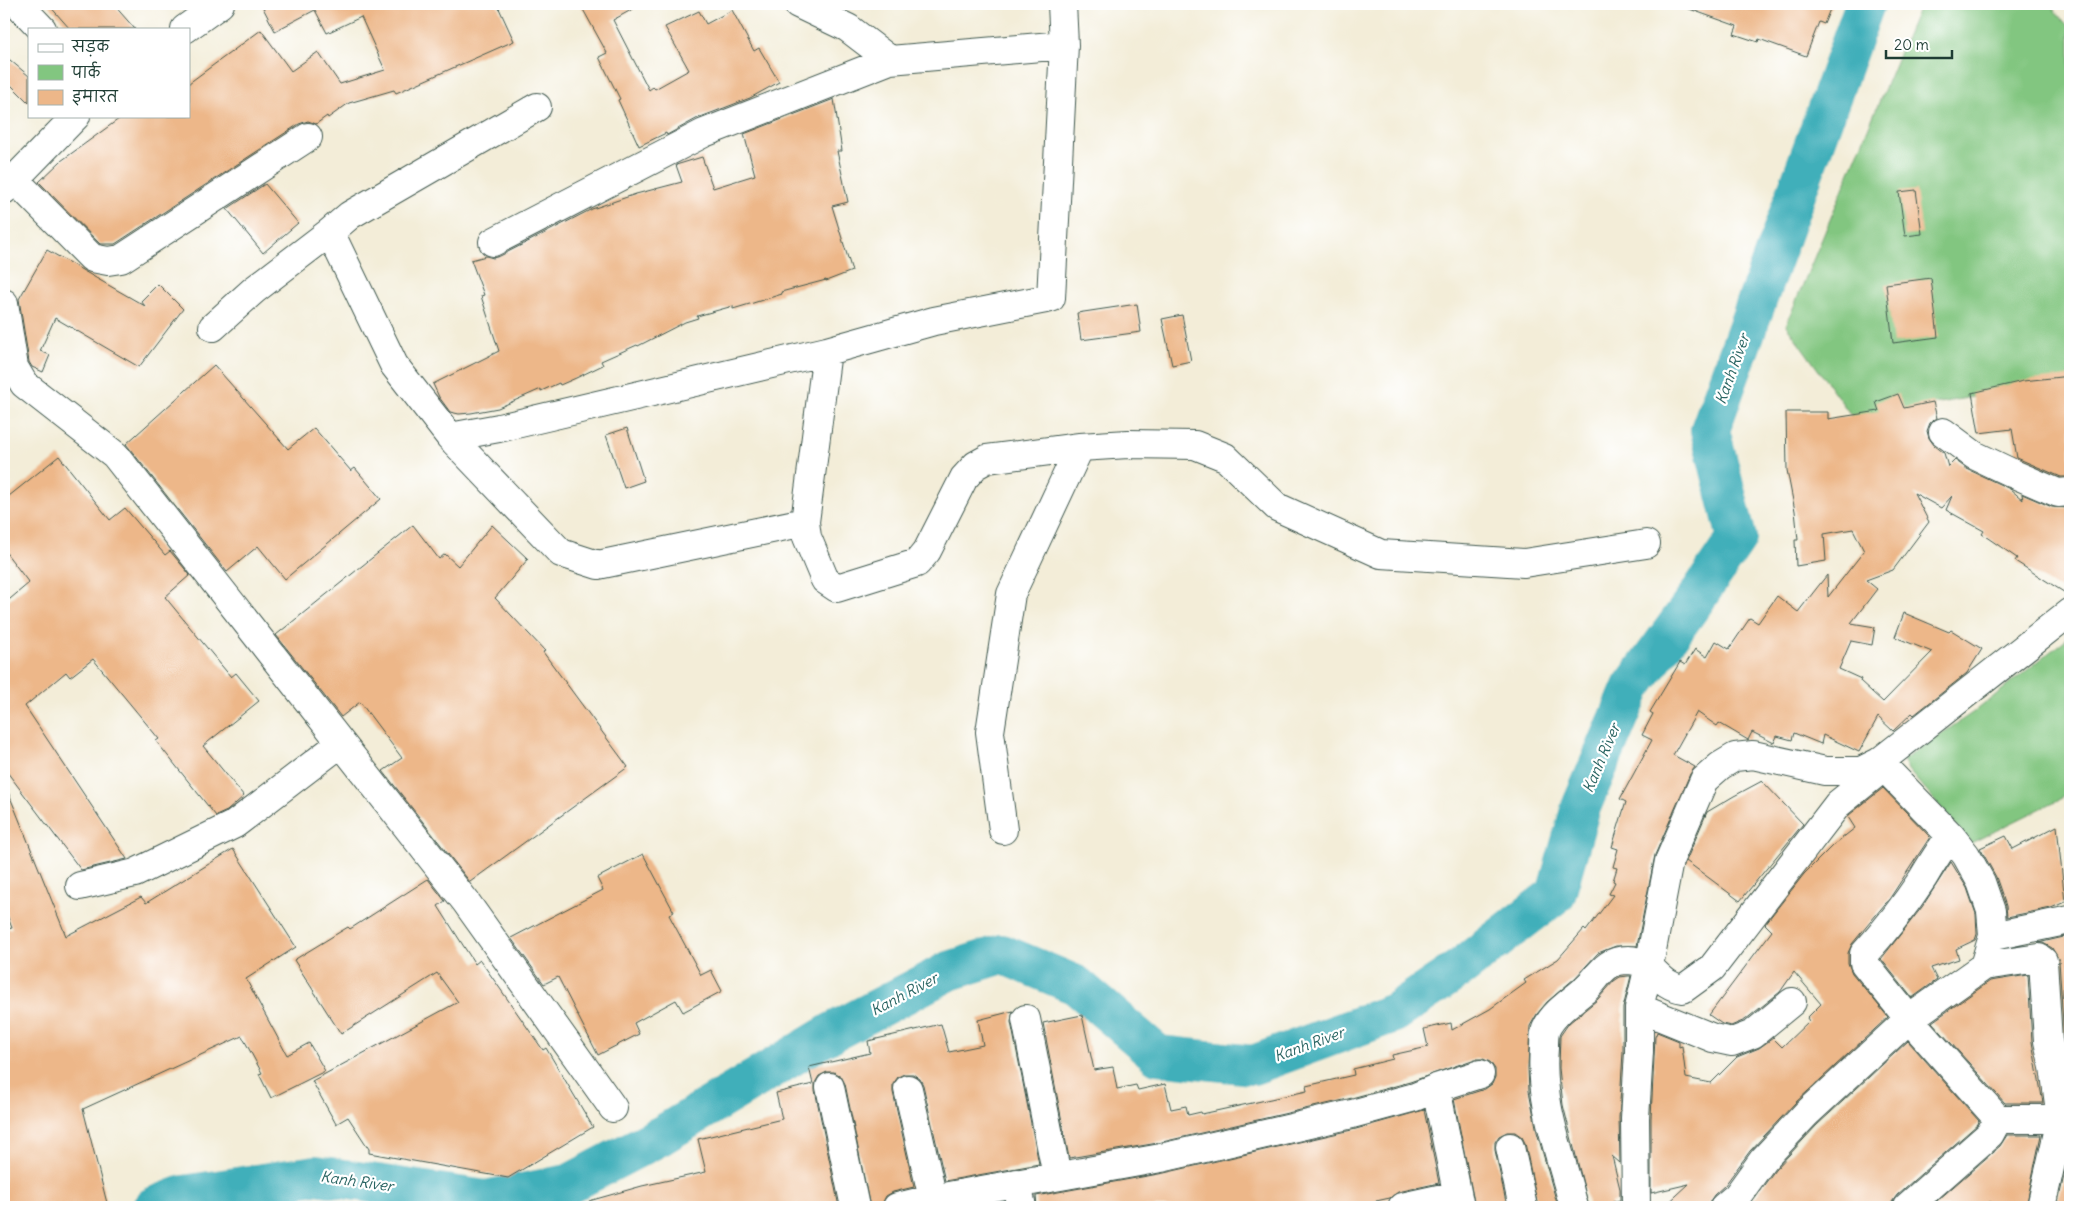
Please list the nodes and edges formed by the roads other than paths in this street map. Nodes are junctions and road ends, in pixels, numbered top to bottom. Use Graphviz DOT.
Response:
graph roads {
  1 [pos="18,4"];
  2 [pos="220,4"];
  3 [pos="798,4"];
  4 [pos="1062,4"];
  5 [pos="41,28"];
  6 [pos="186,28"];
  7 [pos="1064,45"];
  8 [pos="890,60"];
  9 [pos="537,107"];
  10 [pos="74,118"];
  11 [pos="308,137"];
  12 [pos="9,185"];
  13 [pos="330,232"];
  14 [pos="493,242"];
  15 [pos="4,303"];
  16 [pos="213,327"];
  17 [pos="827,351"];
  18 [pos="1943,432"];
  19 [pos="450,437"];
  20 [pos="1080,446"];
  21 [pos="2070,492"];
  22 [pos="805,522"];
  23 [pos="1646,544"];
  24 [pos="2070,612"];
  25 [pos="341,743"];
  26 [pos="1881,764"];
  27 [pos="1003,830"];
  28 [pos="1951,836"];
  29 [pos="80,886"];
  30 [pos="2070,920"];
  31 [pos="1993,936"];
  32 [pos="1649,966"];
  33 [pos="1984,966"];
  34 [pos="1792,1002"];
  35 [pos="1639,1008"];
  36 [pos="1026,1019"];
  37 [pos="1909,1019"];
  38 [pos="1480,1074"];
  39 [pos="830,1087"];
  40 [pos="1436,1088"];
  41 [pos="908,1089"];
  42 [pos="613,1108"];
  43 [pos="2066,1118"];
  44 [pos="1998,1119"];
  45 [pos="1510,1147"];
  46 [pos="1057,1176"];
  47 [pos="1019,1195"];
  48 [pos="933,1199"];
  49 [pos="1459,1201"];
  50 [pos="855,1207"];
  51 [pos="897,1207"];
  52 [pos="1402,1207"];
  53 [pos="1523,1207"];
  54 [pos="1574,1207"];
  55 [pos="1636,1207"];
  56 [pos="1724,1207"];
  57 [pos="1907,1207"];
  58 [pos="2041,1207"];
  1 -- 5 [label="street"];
  2 -- 6 [label="street"];
  3 -- 8 [label="street"];
  4 -- 7 [label="street"];
  7 -- 8 [label="street"];
  7 -- 17 [label="street"];
  8 -- 14 [label="street"];
  9 -- 13 [label="street"];
  10 -- 12 [label="street"];
  11 -- 12 [label="street"];
  13 -- 16 [label="street"];
  13 -- 19 [label="street"];
  15 -- 25 [label="street"];
  17 -- 19 [label="street"];
  17 -- 22 [label="street"];
  18 -- 21 [label="street"];
  19 -- 22 [label="street"];
  20 -- 22 [label="street"];
  20 -- 23 [label="street"];
  20 -- 27 [label="street"];
  24 -- 26 [label="street"];
  25 -- 29 [label="street"];
  25 -- 42 [label="street"];
  26 -- 28 [label="street"];
  26 -- 32 [label="street"];
  26 -- 32 [label="street"];
  28 -- 31 [label="street"];
  28 -- 37 [label="street"];
  30 -- 31 [label="street"];
  31 -- 33 [label="street"];
  32 -- 35 [label="street"];
  32 -- 54 [label="street"];
  33 -- 37 [label="street"];
  33 -- 43 [label="street"];
  34 -- 35 [label="street"];
  35 -- 55 [label="street"];
  36 -- 46 [label="street"];
  37 -- 44 [label="street"];
  37 -- 56 [label="street"];
  38 -- 40 [label="street"];
  39 -- 50 [label="street"];
  40 -- 46 [label="street"];
  40 -- 49 [label="street"];
  41 -- 48 [label="street"];
  43 -- 44 [label="street"];
  43 -- 58 [label="street"];
  44 -- 57 [label="street"];
  45 -- 53 [label="street"];
  46 -- 47 [label="street"];
  47 -- 48 [label="street"];
  48 -- 51 [label="street"];
  49 -- 52 [label="street"];
}
